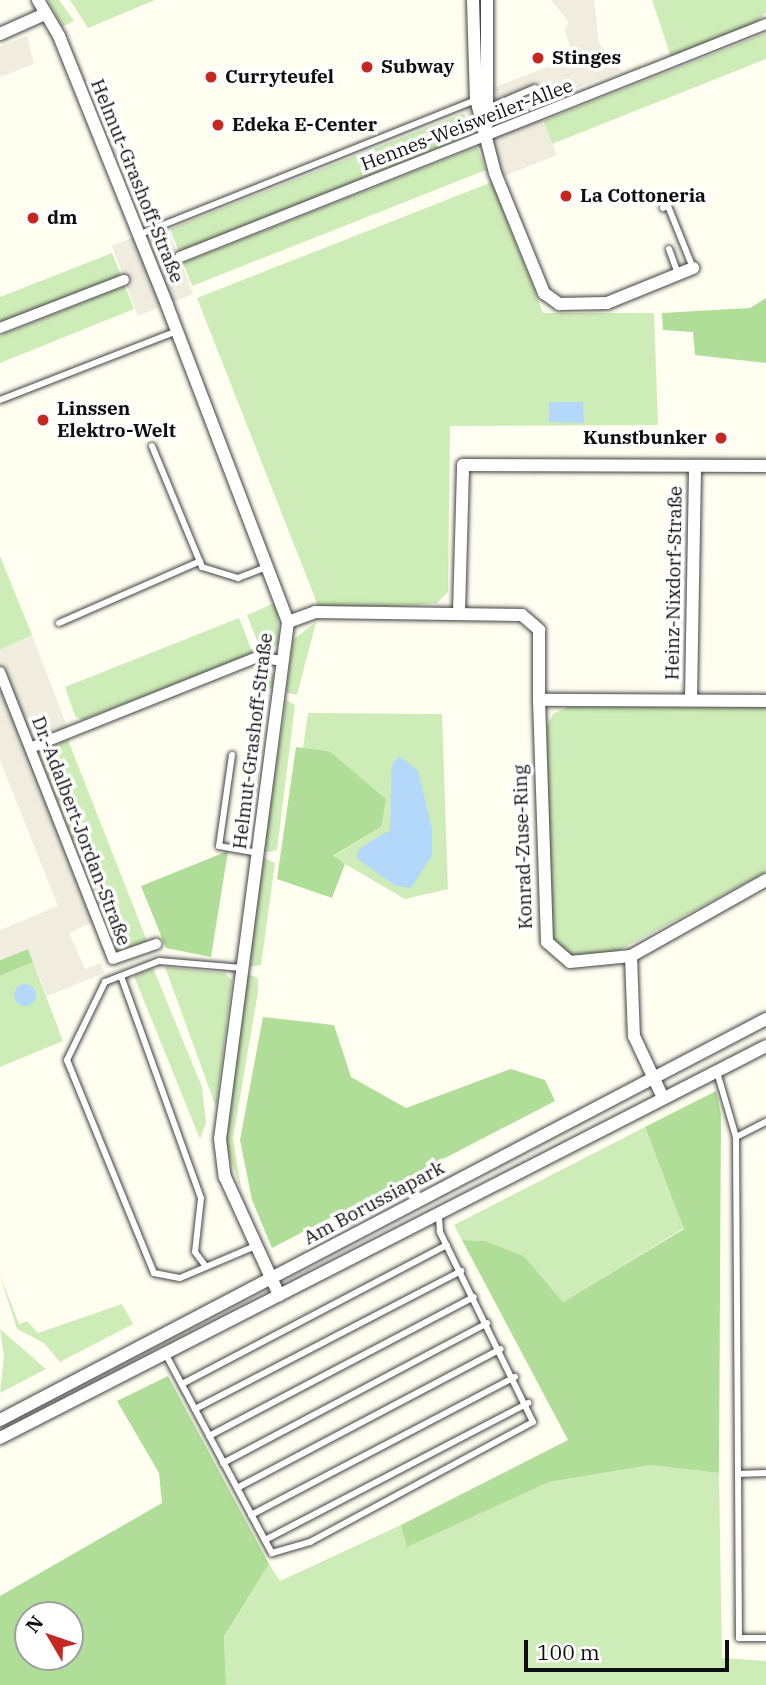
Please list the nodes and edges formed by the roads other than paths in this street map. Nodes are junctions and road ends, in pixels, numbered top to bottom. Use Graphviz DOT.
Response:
graph roads {
  1 [pos="40,0"];
  2 [pos="473,0"];
  3 [pos="487,0"];
  4 [pos="45,14"];
  5 [pos="766,24"];
  6 [pos="0,33"];
  7 [pos="536,88"];
  8 [pos="476,99"];
  9 [pos="488,108"];
  10 [pos="486,135"];
  11 [pos="663,208"];
  12 [pos="138,235"];
  13 [pos="669,248"];
  14 [pos="180,257"];
  15 [pos="693,268"];
  16 [pos="678,274"];
  17 [pos="124,280"];
  18 [pos="0,328"];
  19 [pos="177,331"];
  20 [pos="0,400"];
  21 [pos="152,446"];
  22 [pos="766,466"];
  23 [pos="695,468"];
  24 [pos="200,561"];
  25 [pos="269,566"];
  26 [pos="459,612"];
  27 [pos="288,622"];
  28 [pos="59,624"];
  29 [pos="283,661"];
  30 [pos="0,672"];
  31 [pos="691,699"];
  32 [pos="538,700"];
  33 [pos="766,701"];
  34 [pos="30,748"];
  35 [pos="232,755"];
  36 [pos="258,853"];
  37 [pos="766,880"];
  38 [pos="156,944"];
  39 [pos="631,957"];
  40 [pos="242,968"];
  41 [pos="121,976"];
  42 [pos="766,1019"];
  43 [pos="766,1046"];
  44 [pos="717,1070"];
  45 [pos="653,1079"];
  46 [pos="663,1097"];
  47 [pos="766,1122"];
  48 [pos="736,1137"];
  49 [pos="442,1211"];
  50 [pos="447,1245"];
  51 [pos="253,1247"];
  52 [pos="204,1264"];
  53 [pos="461,1270"];
  54 [pos="270,1279"];
  55 [pos="279,1295"];
  56 [pos="474,1297"];
  57 [pos="487,1323"];
  58 [pos="501,1349"];
  59 [pos="165,1353"];
  60 [pos="515,1377"];
  61 [pos="181,1384"];
  62 [pos="528,1403"];
  63 [pos="195,1409"];
  64 [pos="0,1420"];
  65 [pos="209,1436"];
  66 [pos="0,1438"];
  67 [pos="223,1463"];
  68 [pos="766,1473"];
  69 [pos="738,1474"];
  70 [pos="237,1488"];
  71 [pos="251,1514"];
  72 [pos="265,1540"];
  73 [pos="766,1638"];
  1 -- 4 [label="street, Helmut-Grashoff-Straße"];
  2 -- 8 [label="street"];
  3 -- 9 [label="street"];
  4 -- 6 [label="street"];
  4 -- 12 [label="street, Helmut-Grashoff-Straße"];
  5 -- 10 [label="street, Hennes-Weisweiler-Allee"];
  7 -- 9 [label="lane"];
  8 -- 10 [label="street"];
  8 -- 12 [label="lane"];
  9 -- 10 [label="street"];
  10 -- 14 [label="street, Hennes-Weisweiler-Allee"];
  10 -- 16 [label="street"];
  11 -- 15 [label="lane"];
  12 -- 19 [label="street, Helmut-Grashoff-Straße"];
  13 -- 16 [label="lane"];
  15 -- 16 [label="street"];
  17 -- 18 [label="street"];
  19 -- 20 [label="lane"];
  19 -- 25 [label="street, Helmut-Grashoff-Straße"];
  21 -- 24 [label="lane"];
  22 -- 23 [label="street, Heinz-Nixdorf-Straße"];
  23 -- 26 [label="street, Heinz-Nixdorf-Straße"];
  23 -- 31 [label="street, Heinz-Nixdorf-Straße"];
  24 -- 25 [label="lane"];
  24 -- 28 [label="lane"];
  25 -- 27 [label="street, Helmut-Grashoff-Straße"];
  26 -- 27 [label="street, Konrad-Zuse-Ring"];
  26 -- 32 [label="street, Konrad-Zuse-Ring"];
  27 -- 29 [label="street, Helmut-Grashoff-Straße"];
  29 -- 34 [label="street"];
  29 -- 36 [label="street, Helmut-Grashoff-Straße"];
  30 -- 34 [label="street, Dr.-Adalbert-Jordan-Straße"];
  31 -- 32 [label="street"];
  31 -- 33 [label="street"];
  32 -- 39 [label="street, Konrad-Zuse-Ring"];
  34 -- 38 [label="street, Dr.-Adalbert-Jordan-Straße"];
  35 -- 36 [label="lane"];
  36 -- 40 [label="street, Helmut-Grashoff-Straße"];
  37 -- 39 [label="street, Konrad-Zuse-Ring"];
  39 -- 45 [label="street"];
  40 -- 41 [label="lane"];
  40 -- 51 [label="street, Helmut-Grashoff-Straße"];
  41 -- 52 [label="lane"];
  41 -- 52 [label="lane"];
  42 -- 45 [label="street, Am Borussiapark"];
  43 -- 44 [label="street, Am Borussiapark"];
  44 -- 46 [label="street, Am Borussiapark"];
  44 -- 48 [label="lane"];
  45 -- 46 [label="street"];
  45 -- 54 [label="street, Am Borussiapark"];
  46 -- 49 [label="street, Am Borussiapark"];
  47 -- 48 [label="lane"];
  48 -- 69 [label="lane"];
  49 -- 50 [label="lane"];
  49 -- 55 [label="street, Am Borussiapark"];
  50 -- 53 [label="lane"];
  50 -- 61 [label="lane"];
  51 -- 52 [label="lane"];
  51 -- 54 [label="street, Helmut-Grashoff-Straße"];
  53 -- 56 [label="lane"];
  53 -- 63 [label="lane"];
  54 -- 55 [label="street, Helmut-Grashoff-Straße"];
  54 -- 64 [label="street, Am Borussiapark"];
  55 -- 59 [label="street, Am Borussiapark"];
  56 -- 57 [label="lane"];
  56 -- 65 [label="lane"];
  57 -- 58 [label="lane"];
  57 -- 67 [label="lane"];
  58 -- 60 [label="lane"];
  58 -- 70 [label="lane"];
  59 -- 61 [label="lane"];
  59 -- 66 [label="street, Am Borussiapark"];
  60 -- 62 [label="lane"];
  60 -- 71 [label="lane"];
  61 -- 63 [label="lane"];
  62 -- 72 [label="lane"];
  62 -- 72 [label="lane"];
  63 -- 65 [label="lane"];
  65 -- 67 [label="lane"];
  67 -- 70 [label="lane"];
  68 -- 69 [label="lane"];
  69 -- 73 [label="lane"];
  70 -- 71 [label="lane"];
  71 -- 72 [label="lane"];
}
